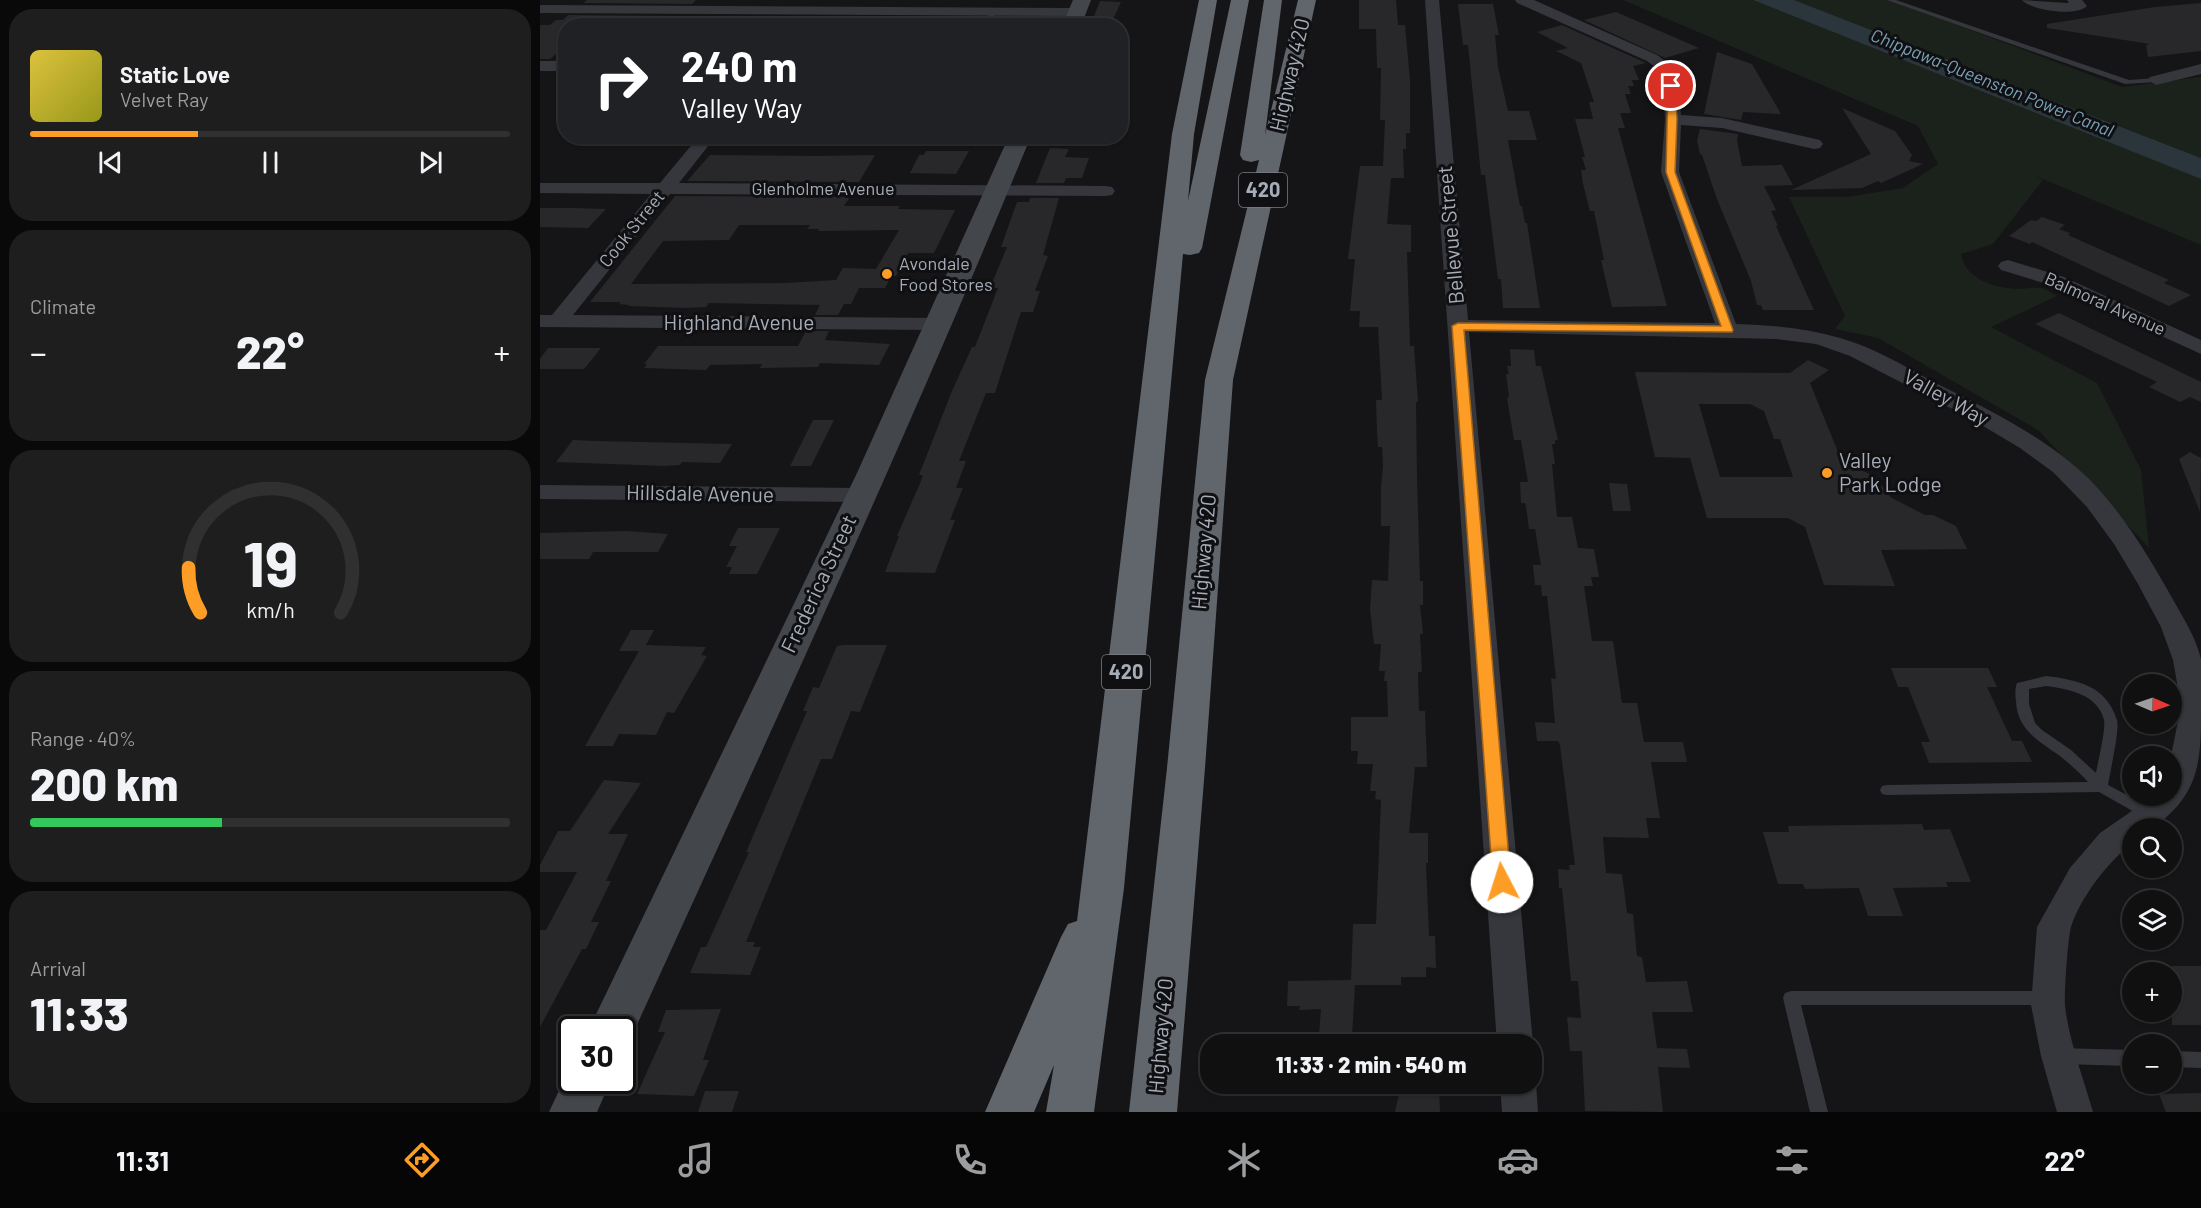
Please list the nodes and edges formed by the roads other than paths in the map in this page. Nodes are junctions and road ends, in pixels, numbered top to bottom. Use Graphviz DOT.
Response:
graph roads {
  1 [pos="1209,0"];
  2 [pos="1240,0"];
  3 [pos="1274,0"];
  4 [pos="1307,0"];
  5 [pos="1432,0"];
  6 [pos="1522,0"];
  7 [pos="1890,0"];
  8 [pos="2029,0"];
  9 [pos="2074,0"];
  10 [pos="811,5"];
  11 [pos="540,9"];
  12 [pos="1186,11"];
  13 [pos="993,12"];
  14 [pos="1077,12"];
  15 [pos="800,18"];
  16 [pos="990,18"];
  17 [pos="540,66"];
  18 [pos="558,66"];
  19 [pos="2201,69"];
  20 [pos="2156,80"];
  21 [pos="1673,119"];
  22 [pos="1183,134"];
  23 [pos="702,144"];
  24 [pos="1017,144"];
  25 [pos="1814,144"];
  26 [pos="540,188"];
  27 [pos="666,188"];
  28 [pos="997,190"];
  29 [pos="1106,191"];
  30 [pos="2008,266"];
  31 [pos="548,322"];
  32 [pos="938,324"];
  33 [pos="1458,326"];
  34 [pos="1728,330"];
  35 [pos="2201,348"];
  36 [pos="1219,380"];
  37 [pos="1148,455"];
  38 [pos="540,492"];
  39 [pos="860,495"];
  40 [pos="2194,756"];
  41 [pos="2182,777"];
  42 [pos="2100,787"];
  43 [pos="1887,790"];
  44 [pos="2122,794"];
  45 [pos="2158,806"];
  46 [pos="1103,888"];
  47 [pos="2049,998"];
  48 [pos="618,1016"];
  49 [pos="1514,1034"];
  50 [pos="2059,1056"];
  51 [pos="2122,1058"];
  52 [pos="2182,1059"];
  53 [pos="2201,1060"];
  54 [pos="581,1094"];
  55 [pos="1519,1094"];
  56 [pos="573,1112"];
  57 [pos="1009,1112"];
  58 [pos="1070,1112"];
  59 [pos="1154,1112"];
  60 [pos="1520,1112"];
  61 [pos="1819,1112"];
  62 [pos="2075,1112"];
  1 -- 22 [label="highway, 420"];
  2 -- 37 [label="highway"];
  3 -- 36 [label="highway"];
  4 -- 36 [label="highway, Highway 420 / 420"];
  5 -- 33 [label="street, Bellevue Street"];
  6 -- 21 [label="street"];
  7 -- 20 [label="lane"];
  8 -- 9 [label="street"];
  10 -- 11 [label="street"];
  10 -- 13 [label="street"];
  10 -- 15 [label="street"];
  12 -- 22 [label="highway"];
  13 -- 14 [label="street"];
  13 -- 16 [label="lane"];
  17 -- 18 [label="street"];
  19 -- 20 [label="street"];
  21 -- 25 [label="street"];
  21 -- 34 [label="street"];
  22 -- 37 [label="highway, 420"];
  23 -- 27 [label="street, Cook Street"];
  24 -- 28 [label="street, Frederica Street"];
  26 -- 27 [label="street, Glenholme Avenue"];
  27 -- 28 [label="street, Glenholme Avenue"];
  27 -- 31 [label="street, Cook Street"];
  28 -- 29 [label="street, Glenholme Avenue"];
  28 -- 32 [label="street, Frederica Street"];
  30 -- 35 [label="street, Balmoral Avenue"];
  31 -- 32 [label="street, Highland Avenue"];
  32 -- 39 [label="street, Frederica Street"];
  33 -- 34 [label="street, Valley Way"];
  33 -- 49 [label="street, Bellevue Street"];
  34 -- 40 [label="street, Valley Way"];
  36 -- 59 [label="highway, Highway 420 / 420"];
  37 -- 46 [label="highway, 420"];
  38 -- 39 [label="street, Hillsdale Avenue"];
  39 -- 48 [label="street, Frederica Street"];
  40 -- 41 [label="street, Valley Way"];
  42 -- 42 [label="lane"];
  42 -- 43 [label="lane"];
  42 -- 44 [label="lane"];
  45 -- 47 [label="street"];
  46 -- 57 [label="highway"];
  46 -- 58 [label="highway, 420"];
  47 -- 50 [label="street"];
  47 -- 61 [label="lane"];
  50 -- 51 [label="lane"];
  50 -- 62 [label="street"];
  52 -- 53 [label="lane"];
  54 -- 56 [label="street"];
  55 -- 60 [label="street"];
}
